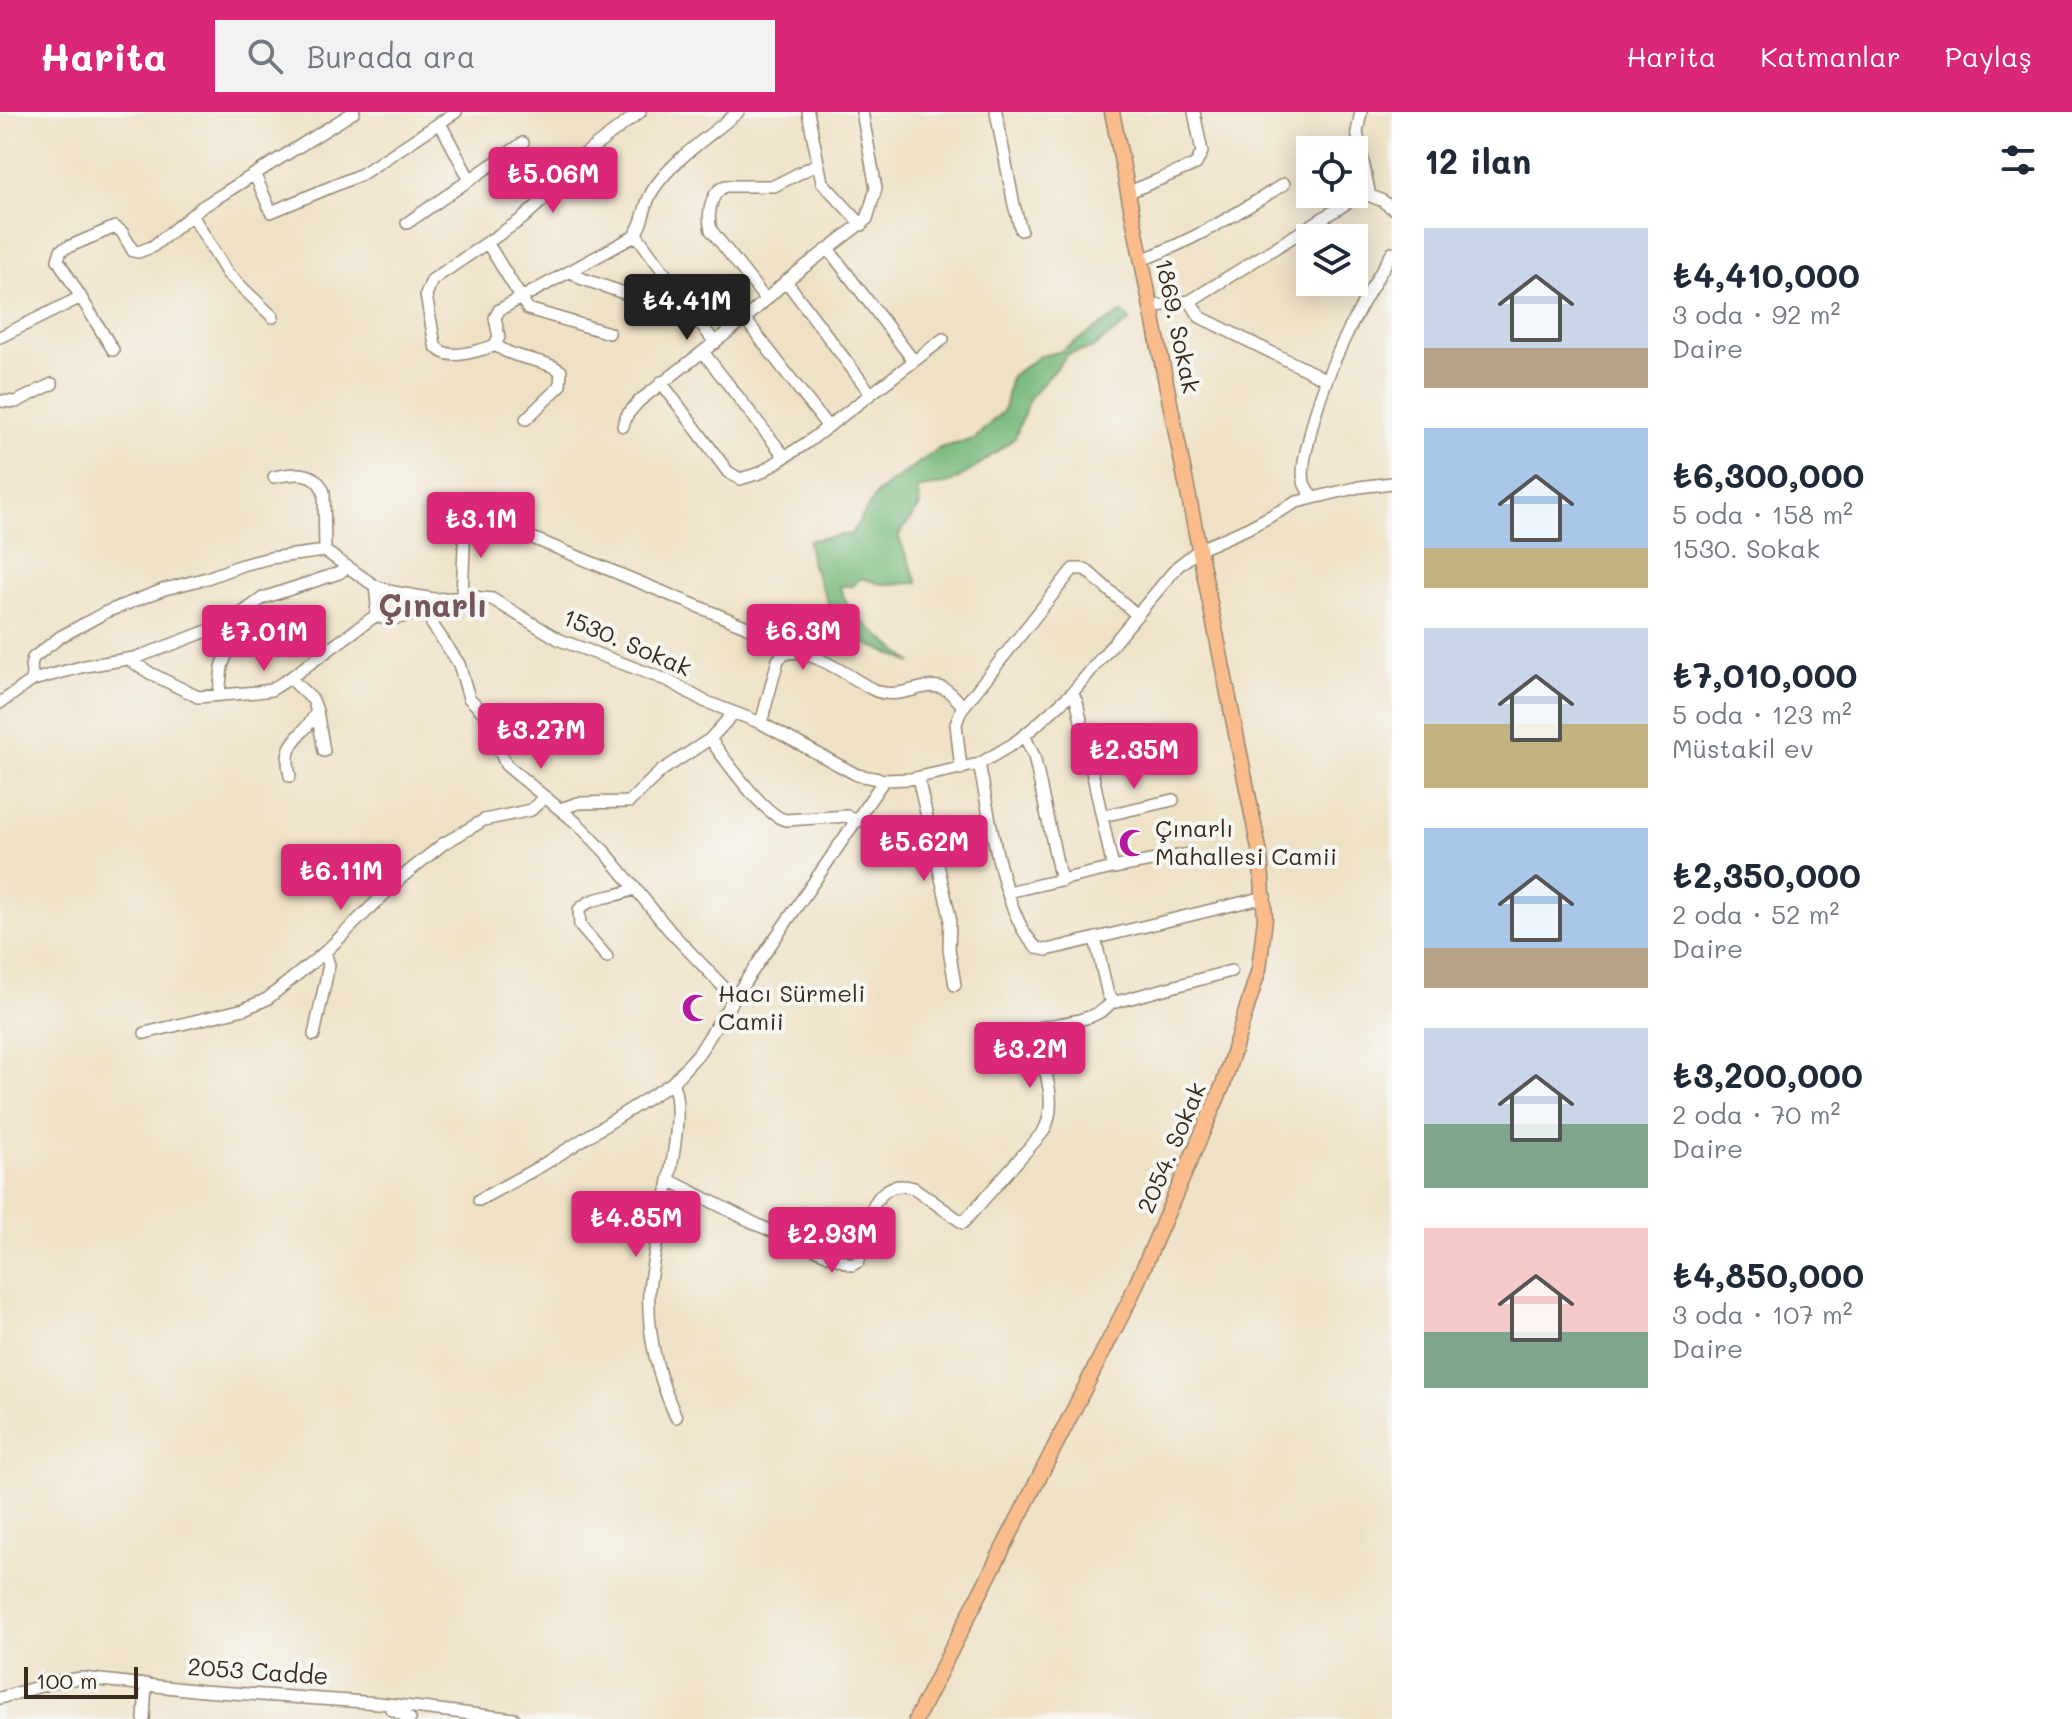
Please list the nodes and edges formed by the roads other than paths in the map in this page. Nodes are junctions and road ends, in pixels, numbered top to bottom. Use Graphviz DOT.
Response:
graph roads {
  1 [pos="354,112"];
  2 [pos="456,112"];
  3 [pos="640,112"];
  4 [pos="738,112"];
  5 [pos="808,112"];
  6 [pos="862,112"];
  7 [pos="996,112"];
  8 [pos="1112,112"];
  9 [pos="1194,112"];
  10 [pos="1361,112"];
  11 [pos="440,123"];
  12 [pos="523,143"];
  13 [pos="817,164"];
  14 [pos="255,175"];
  15 [pos="470,180"];
  16 [pos="1284,184"];
  17 [pos="1127,193"];
  18 [pos="1370,196"];
  19 [pos="1392,208"];
  20 [pos="192,215"];
  21 [pos="407,223"];
  22 [pos="862,225"];
  23 [pos="1021,230"];
  24 [pos="636,234"];
  25 [pos="488,244"];
  26 [pos="829,250"];
  27 [pos="1392,253"];
  28 [pos="1141,260"];
  29 [pos="572,271"];
  30 [pos="786,281"];
  31 [pos="627,294"];
  32 [pos="81,297"];
  33 [pos="521,299"];
  34 [pos="766,300"];
  35 [pos="1190,301"];
  36 [pos="1150,307"];
  37 [pos="273,317"];
  38 [pos="745,319"];
  39 [pos="609,333"];
  40 [pos="0,337"];
  41 [pos="943,339"];
  42 [pos="715,343"];
  43 [pos="496,345"];
  44 [pos="113,350"];
  45 [pos="703,352"];
  46 [pos="913,360"];
  47 [pos="1325,379"];
  48 [pos="661,382"];
  49 [pos="52,384"];
  50 [pos="871,394"];
  51 [pos="0,401"];
  52 [pos="526,419"];
  53 [pos="623,426"];
  54 [pos="828,427"];
  55 [pos="785,457"];
  56 [pos="274,477"];
  57 [pos="1392,483"];
  58 [pos="1312,498"];
  59 [pos="465,521"];
  60 [pos="506,527"];
  61 [pos="1200,549"];
  62 [pos="325,551"];
  63 [pos="347,567"];
  64 [pos="375,586"];
  65 [pos="427,598"];
  66 [pos="462,598"];
  67 [pos="430,611"];
  68 [pos="1137,615"];
  69 [pos="375,616"];
  70 [pos="220,625"];
  71 [pos="784,653"];
  72 [pos="128,659"];
  73 [pos="290,678"];
  74 [pos="33,680"];
  75 [pos="1072,693"];
  76 [pos="219,694"];
  77 [pos="0,703"];
  78 [pos="963,706"];
  79 [pos="317,711"];
  80 [pos="733,714"];
  81 [pos="761,723"];
  82 [pos="1024,735"];
  83 [pos="710,739"];
  84 [pos="324,751"];
  85 [pos="979,764"];
  86 [pos="961,769"];
  87 [pos="290,776"];
  88 [pos="918,778"];
  89 [pos="884,780"];
  90 [pos="545,797"];
  91 [pos="1173,800"];
  92 [pos="560,809"];
  93 [pos="1103,816"];
  94 [pos="857,822"];
  95 [pos="1189,854"];
  96 [pos="1113,868"];
  97 [pos="1061,881"];
  98 [pos="635,888"];
  99 [pos="1008,892"];
  100 [pos="1265,897"];
  101 [pos="1095,938"];
  102 [pos="325,952"];
  103 [pos="607,957"];
  104 [pos="1231,971"];
  105 [pos="955,985"];
  106 [pos="734,998"];
  107 [pos="1113,1000"];
  108 [pos="145,1033"];
  109 [pos="314,1035"];
  110 [pos="672,1083"];
  111 [pos="669,1180"];
  112 [pos="479,1200"];
  113 [pos="676,1417"];
  114 [pos="146,1684"];
  115 [pos="0,1698"];
  116 [pos="379,1703"];
  117 [pos="463,1717"];
  118 [pos="144,1719"];
  119 [pos="410,1719"];
  120 [pos="515,1719"];
  121 [pos="916,1719"];
  1 -- 14 [label="street"];
  2 -- 11 [label="street"];
  3 -- 25 [label="street"];
  4 -- 24 [label="street"];
  5 -- 13 [label="street"];
  6 -- 22 [label="street"];
  7 -- 23 [label="street"];
  8 -- 17 [label="main road, 1869. Sokak"];
  9 -- 17 [label="street"];
  10 -- 18 [label="street"];
  11 -- 14 [label="street"];
  11 -- 15 [label="street"];
  12 -- 15 [label="street"];
  13 -- 22 [label="street"];
  13 -- 34 [label="street"];
  14 -- 20 [label="street"];
  15 -- 21 [label="street"];
  16 -- 28 [label="street"];
  17 -- 28 [label="main road, 1869. Sokak"];
  18 -- 19 [label="street"];
  18 -- 35 [label="street"];
  20 -- 32 [label="street"];
  20 -- 37 [label="street"];
  22 -- 26 [label="street"];
  24 -- 29 [label="street"];
  24 -- 42 [label="street"];
  25 -- 33 [label="street"];
  25 -- 43 [label="street"];
  26 -- 30 [label="street"];
  26 -- 46 [label="street"];
  27 -- 47 [label="street"];
  28 -- 36 [label="main road, 1869. Sokak"];
  29 -- 31 [label="street"];
  29 -- 33 [label="street"];
  30 -- 34 [label="street"];
  30 -- 50 [label="street"];
  32 -- 40 [label="street"];
  32 -- 44 [label="street"];
  33 -- 39 [label="street"];
  33 -- 43 [label="street"];
  34 -- 38 [label="street"];
  35 -- 36 [label="street"];
  35 -- 47 [label="street"];
  36 -- 61 [label="main road, 1869. Sokak"];
  38 -- 42 [label="street"];
  38 -- 54 [label="street"];
  41 -- 46 [label="street"];
  42 -- 45 [label="street"];
  43 -- 52 [label="street"];
  45 -- 48 [label="street"];
  45 -- 55 [label="street"];
  46 -- 50 [label="street"];
  47 -- 58 [label="street"];
  48 -- 53 [label="street"];
  48 -- 55 [label="street"];
  49 -- 51 [label="street"];
  50 -- 54 [label="street"];
  54 -- 55 [label="street"];
  56 -- 62 [label="street"];
  57 -- 58 [label="street, 1530. Sokak"];
  58 -- 61 [label="street, 1530. Sokak"];
  59 -- 66 [label="street"];
  60 -- 71 [label="street"];
  61 -- 68 [label="street, 1530. Sokak"];
  61 -- 100 [label="main road, 2054. Sokak"];
  62 -- 63 [label="street, 1530. Sokak"];
  62 -- 74 [label="street"];
  63 -- 64 [label="street, 1530. Sokak"];
  63 -- 70 [label="street"];
  64 -- 65 [label="street, 1530. Sokak"];
  64 -- 69 [label="street"];
  65 -- 66 [label="street, 1530. Sokak"];
  65 -- 67 [label="street"];
  66 -- 80 [label="street, 1530. Sokak"];
  67 -- 69 [label="street"];
  67 -- 90 [label="street"];
  68 -- 75 [label="street, 1530. Sokak"];
  68 -- 78 [label="street"];
  69 -- 73 [label="street"];
  70 -- 72 [label="street"];
  70 -- 76 [label="street"];
  71 -- 78 [label="street"];
  71 -- 81 [label="street"];
  72 -- 74 [label="street"];
  72 -- 76 [label="street"];
  73 -- 76 [label="street"];
  73 -- 79 [label="street"];
  74 -- 77 [label="street"];
  75 -- 82 [label="street, 1530. Sokak"];
  75 -- 93 [label="street"];
  78 -- 86 [label="street"];
  79 -- 84 [label="street"];
  79 -- 87 [label="street"];
  80 -- 81 [label="street, 1530. Sokak"];
  80 -- 83 [label="street"];
  81 -- 89 [label="street, 1530. Sokak"];
  82 -- 85 [label="street, 1530. Sokak"];
  82 -- 97 [label="street"];
  83 -- 92 [label="street"];
  83 -- 94 [label="street"];
  85 -- 86 [label="street, 1530. Sokak"];
  85 -- 99 [label="street"];
  86 -- 88 [label="street, 1530. Sokak"];
  88 -- 89 [label="street, 1530. Sokak"];
  88 -- 105 [label="street"];
  89 -- 94 [label="street"];
  90 -- 92 [label="street"];
  90 -- 102 [label="street"];
  91 -- 93 [label="street"];
  92 -- 98 [label="street"];
  93 -- 96 [label="street"];
  94 -- 106 [label="street"];
  95 -- 96 [label="street"];
  96 -- 97 [label="street"];
  97 -- 99 [label="street"];
  98 -- 103 [label="street"];
  98 -- 106 [label="street"];
  99 -- 101 [label="street"];
  100 -- 101 [label="street"];
  100 -- 121 [label="main road, 2054. Sokak"];
  101 -- 107 [label="street"];
  102 -- 108 [label="street"];
  102 -- 109 [label="street"];
  104 -- 107 [label="street"];
  106 -- 110 [label="street"];
  107 -- 111 [label="street"];
  110 -- 111 [label="street"];
  110 -- 112 [label="street"];
  111 -- 113 [label="street"];
  114 -- 115 [label="street, 2053 Cadde"];
  114 -- 116 [label="street, 2053 Cadde"];
  114 -- 118 [label="street"];
  116 -- 117 [label="street, 2053 Cadde"];
  116 -- 119 [label="street"];
  117 -- 120 [label="street, 2053 Cadde"];
}
